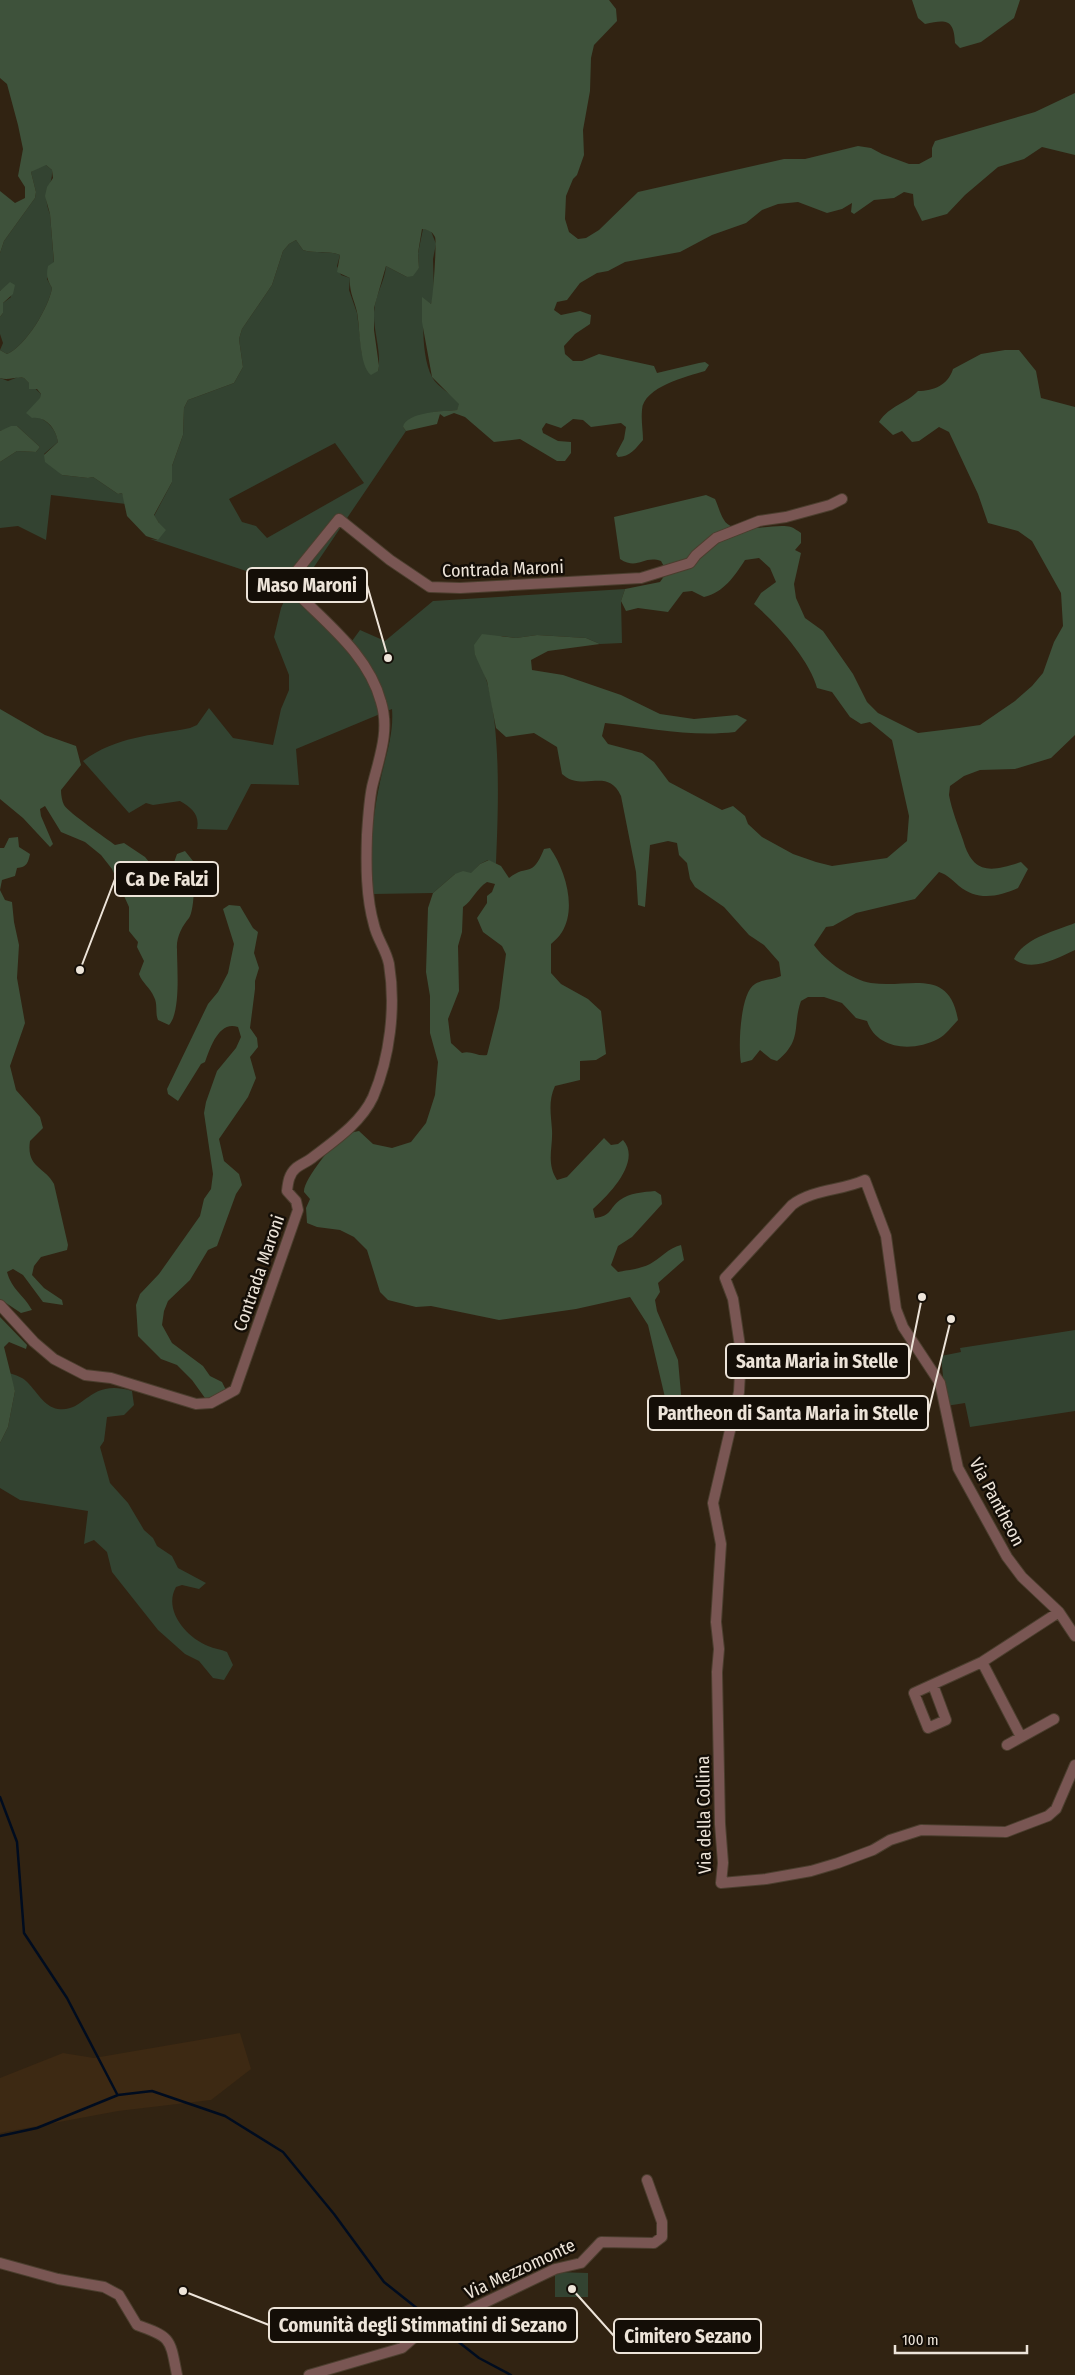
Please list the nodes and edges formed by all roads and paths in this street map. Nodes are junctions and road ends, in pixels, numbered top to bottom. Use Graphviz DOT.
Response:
graph roads {
  1 [pos="842,499"];
  2 [pos="0,1305"];
  3 [pos="1059,1612"];
  4 [pos="1075,1636"];
  5 [pos="982,1662"];
  6 [pos="933,1685"];
  7 [pos="718,1710"];
  8 [pos="1054,1719"];
  9 [pos="1022,1736"];
  10 [pos="1006,1745"];
  11 [pos="1075,1765"];
  12 [pos="647,2180"];
  13 [pos="0,2263"];
  14 [pos="177,2375"];
  15 [pos="309,2375"];
  1 -- 2 [label="street, Contrada Maroni"];
  3 -- 4 [label="street, Via Pantheon"];
  3 -- 5 [label="street"];
  3 -- 7 [label="street, Via Pantheon"];
  5 -- 6 [label="street"];
  5 -- 9 [label="street"];
  7 -- 11 [label="street, Via della Collina"];
  8 -- 9 [label="street"];
  9 -- 10 [label="street"];
  12 -- 15 [label="street, Via Mezzomonte"];
  13 -- 14 [label="street"];
}
